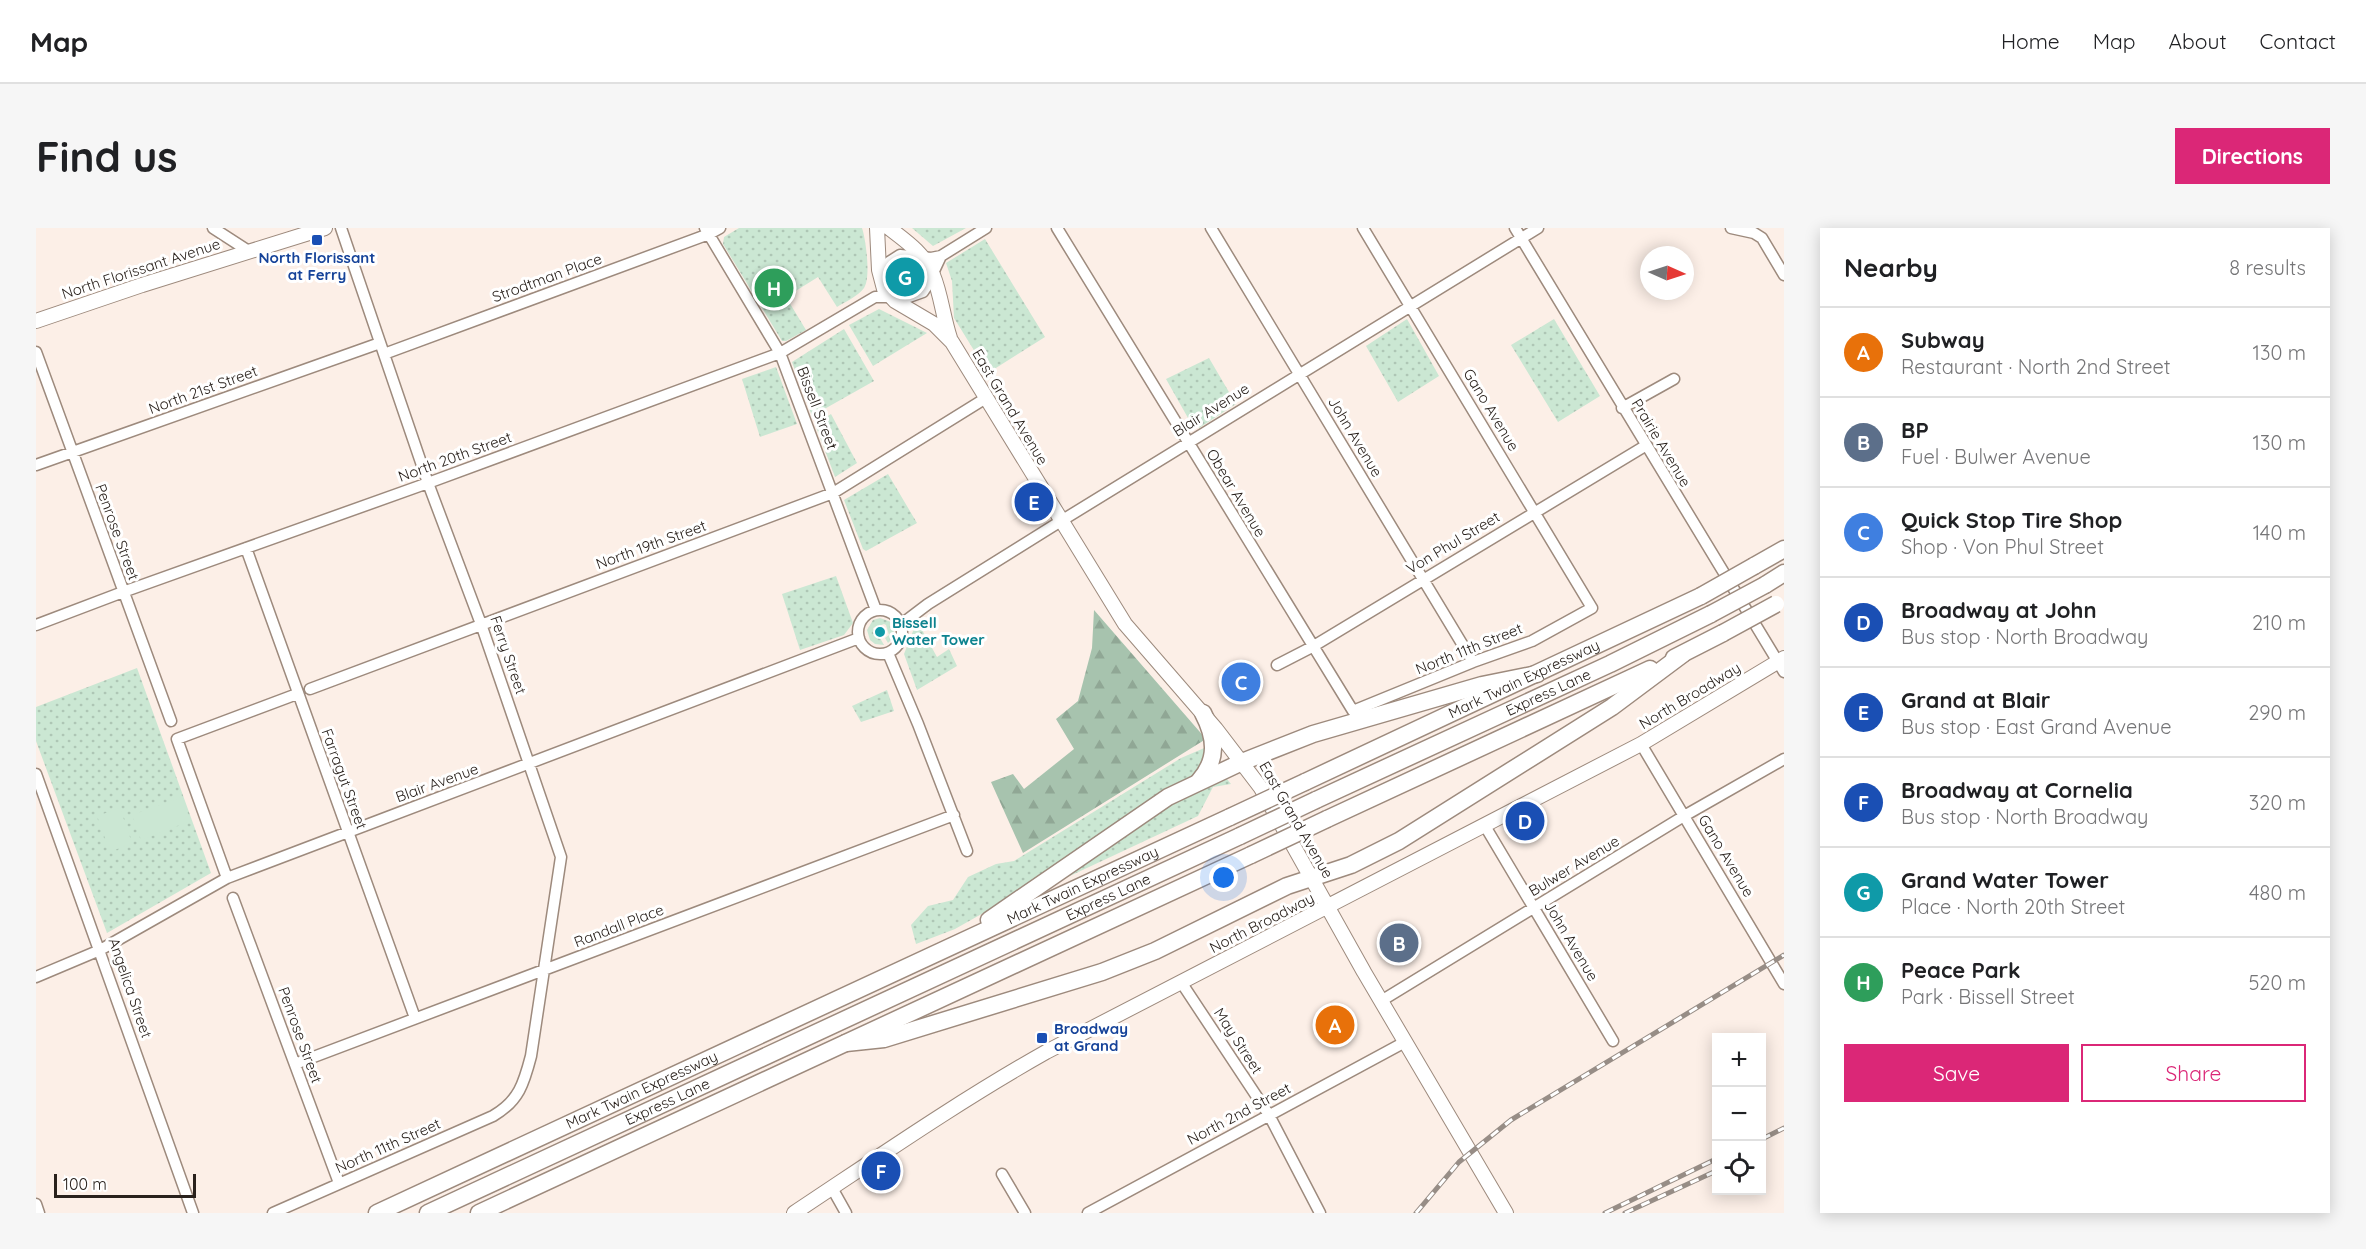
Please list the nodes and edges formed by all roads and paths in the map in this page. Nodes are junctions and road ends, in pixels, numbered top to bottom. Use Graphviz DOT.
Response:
graph roads {
  1 [pos="213,228"];
  2 [pos="325,228"];
  3 [pos="341,228"];
  4 [pos="720,228"];
  5 [pos="877,228"];
  6 [pos="889,228"];
  7 [pos="986,228"];
  8 [pos="1057,228"];
  9 [pos="1211,228"];
  10 [pos="1363,228"];
  11 [pos="1515,228"];
  12 [pos="1538,228"];
  13 [pos="1731,228"];
  14 [pos="707,231"];
  15 [pos="301,232"];
  16 [pos="1521,238"];
  17 [pos="250,252"];
  18 [pos="940,256"];
  19 [pos="922,257"];
  20 [pos="933,273"];
  21 [pos="1784,275"];
  22 [pos="881,280"];
  23 [pos="889,296"];
  24 [pos="875,297"];
  25 [pos="1411,306"];
  26 [pos="36,321"];
  27 [pos="952,342"];
  28 [pos="382,349"];
  29 [pos="36,352"];
  30 [pos="780,353"];
  31 [pos="1299,373"];
  32 [pos="1674,379"];
  33 [pos="986,398"];
  34 [pos="1622,408"];
  35 [pos="1188,442"];
  36 [pos="1645,446"];
  37 [pos="73,453"];
  38 [pos="36,465"];
  39 [pos="428,483"];
  40 [pos="833,493"];
  41 [pos="1536,511"];
  42 [pos="1061,521"];
  43 [pos="246,549"];
  44 [pos="1784,549"];
  45 [pos="1784,573"];
  46 [pos="1423,579"];
  47 [pos="123,592"];
  48 [pos="1780,602"];
  49 [pos="1592,608"];
  50 [pos="876,610"];
  51 [pos="903,623"];
  52 [pos="481,624"];
  53 [pos="36,625"];
  54 [pos="859,638"];
  55 [pos="1312,647"];
  56 [pos="888,653"];
  57 [pos="1683,654"];
  58 [pos="1473,662"];
  59 [pos="1782,664"];
  60 [pos="1277,665"];
  61 [pos="1537,674"];
  62 [pos="310,689"];
  63 [pos="297,694"];
  64 [pos="1353,711"];
  65 [pos="1203,714"];
  66 [pos="171,721"];
  67 [pos="1641,744"];
  68 [pos="1784,759"];
  69 [pos="1242,762"];
  70 [pos="530,765"];
  71 [pos="36,774"];
  72 [pos="1199,782"];
  73 [pos="40,799"];
  74 [pos="954,815"];
  75 [pos="1684,816"];
  76 [pos="1485,826"];
  77 [pos="347,833"];
  78 [pos="967,850"];
  79 [pos="1311,877"];
  80 [pos="227,878"];
  81 [pos="234,898"];
  82 [pos="1328,908"];
  83 [pos="1534,908"];
  84 [pos="950,947"];
  85 [pos="100,951"];
  86 [pos="544,970"];
  87 [pos="36,977"];
  88 [pos="1181,982"];
  89 [pos="1784,984"];
  90 [pos="1381,1001"];
  91 [pos="415,1018"];
  92 [pos="1405,1041"];
  93 [pos="1613,1041"];
  94 [pos="846,1043"];
  95 [pos="295,1064"];
  96 [pos="513,1101"];
  97 [pos="1269,1115"];
  98 [pos="1002,1174"];
  99 [pos="339,1184"];
  100 [pos="832,1188"];
  101 [pos="36,1204"];
  102 [pos="39,1213"];
  103 [pos="194,1213"];
  104 [pos="273,1213"];
  105 [pos="377,1213"];
  106 [pos="428,1213"];
  107 [pos="479,1213"];
  108 [pos="794,1213"];
  109 [pos="846,1213"];
  110 [pos="1025,1213"];
  111 [pos="1088,1213"];
  112 [pos="1320,1213"];
  113 [pos="1506,1213"];
  1 -- 17 [label="street"];
  2 -- 15 [label="main road, North Florissant Avenue"];
  3 -- 28 [label="street, Ferry Street"];
  4 -- 14 [label="street, Strodtman Place"];
  5 -- 22 [label="main road"];
  6 -- 19 [label="main road, East Grand Avenue"];
  7 -- 18 [label="street"];
  8 -- 35 [label="street, Obear Avenue"];
  9 -- 31 [label="street, John Avenue"];
  10 -- 25 [label="street, Gano Avenue"];
  11 -- 16 [label="street, Prairie Avenue"];
  12 -- 16 [label="street, Blair Avenue"];
  13 -- 21 [label="street"];
  14 -- 28 [label="street, Strodtman Place"];
  14 -- 30 [label="street, Bissell Street"];
  15 -- 17 [label="main road, North Florissant Avenue"];
  16 -- 25 [label="street, Blair Avenue"];
  16 -- 34 [label="street, Prairie Avenue"];
  17 -- 26 [label="main road, North Florissant Avenue"];
  18 -- 19 [label="street"];
  18 -- 20 [label="street, North 20th Street"];
  19 -- 20 [label="main road, East Grand Avenue"];
  19 -- 22 [label="street"];
  20 -- 23 [label="street, North 20th Street"];
  20 -- 27 [label="main road, East Grand Avenue"];
  22 -- 23 [label="main road"];
  22 -- 24 [label="street"];
  23 -- 24 [label="street, North 20th Street"];
  23 -- 27 [label="main road, East Grand Avenue"];
  24 -- 30 [label="street, North 20th Street"];
  25 -- 31 [label="street, Blair Avenue"];
  25 -- 41 [label="street, Gano Avenue"];
  27 -- 33 [label="main road, East Grand Avenue"];
  28 -- 37 [label="street, North 21st Street"];
  28 -- 39 [label="street, Ferry Street"];
  29 -- 37 [label="street, Penrose Street"];
  30 -- 39 [label="street, North 20th Street"];
  30 -- 40 [label="street, Bissell Street"];
  31 -- 35 [label="street, Blair Avenue"];
  31 -- 46 [label="street, John Avenue"];
  32 -- 34 [label="street"];
  33 -- 40 [label="street, North 19th Street"];
  33 -- 42 [label="main road, East Grand Avenue"];
  34 -- 36 [label="street, Prairie Avenue"];
  35 -- 42 [label="street, Blair Avenue"];
  35 -- 55 [label="street, Obear Avenue"];
  36 -- 41 [label="street, Von Phul Street"];
  36 -- 59 [label="street, Prairie Avenue"];
  37 -- 38 [label="street, North 21st Street"];
  37 -- 47 [label="street, Penrose Street"];
  39 -- 43 [label="street, North 20th Street"];
  39 -- 52 [label="street, Ferry Street"];
  40 -- 50 [label="street, Bissell Street"];
  40 -- 52 [label="street, North 19th Street"];
  41 -- 46 [label="street, Von Phul Street"];
  41 -- 49 [label="street, Gano Avenue"];
  42 -- 51 [label="street, Blair Avenue"];
  42 -- 65 [label="main road, East Grand Avenue"];
  43 -- 47 [label="street, North 20th Street"];
  43 -- 63 [label="street, Farragut Street"];
  44 -- 61 [label="highway, Mark Twain Expressway, bridge"];
  45 -- 106 [label="highway, Express Lane, bridge"];
  46 -- 55 [label="street, Von Phul Street"];
  46 -- 58 [label="street, John Avenue"];
  47 -- 53 [label="street, North 20th Street"];
  47 -- 66 [label="street, Penrose Street"];
  48 -- 57 [label="highway, bridge"];
  49 -- 58 [label="street, North 11th Street"];
  50 -- 51 [label="street"];
  50 -- 54 [label="street"];
  51 -- 56 [label="street"];
  52 -- 62 [label="street, North 19th Street"];
  52 -- 70 [label="street, Ferry Street"];
  54 -- 56 [label="street"];
  54 -- 70 [label="street, Blair Avenue"];
  55 -- 60 [label="street, Von Phul Street"];
  55 -- 64 [label="street, Obear Avenue"];
  56 -- 74 [label="street"];
  57 -- 79 [label="highway"];
  57 -- 94 [label="highway, bridge"];
  58 -- 64 [label="street, North 11th Street"];
  59 -- 67 [label="main road, North Broadway"];
  61 -- 69 [label="highway"];
  61 -- 84 [label="highway, Mark Twain Expressway, bridge"];
  63 -- 77 [label="street, Farragut Street"];
  63 -- 80 [label="street"];
  65 -- 69 [label="main road, East Grand Avenue"];
  65 -- 72 [label="highway"];
  67 -- 75 [label="street, Gano Avenue"];
  67 -- 76 [label="main road, North Broadway"];
  68 -- 75 [label="street, Bulwer Avenue"];
  69 -- 72 [label="highway"];
  69 -- 79 [label="main road, East Grand Avenue"];
  70 -- 77 [label="street, Blair Avenue"];
  70 -- 86 [label="street, Ferry Street"];
  71 -- 73 [label="street, Angelica Street"];
  72 -- 84 [label="highway"];
  73 -- 85 [label="street, Angelica Street"];
  74 -- 78 [label="street"];
  74 -- 86 [label="street, Randall Place"];
  75 -- 83 [label="street, Bulwer Avenue"];
  75 -- 89 [label="street, Gano Avenue"];
  76 -- 82 [label="main road, North Broadway"];
  76 -- 83 [label="street, John Avenue"];
  77 -- 80 [label="street, Blair Avenue"];
  77 -- 91 [label="street, Farragut Street"];
  79 -- 82 [label="main road, East Grand Avenue"];
  79 -- 94 [label="highway"];
  80 -- 85 [label="street, Blair Avenue"];
  81 -- 95 [label="street, Penrose Street"];
  82 -- 88 [label="main road, North Broadway"];
  82 -- 90 [label="main road, East Grand Avenue"];
  83 -- 90 [label="street, Bulwer Avenue"];
  83 -- 93 [label="street, John Avenue"];
  84 -- 105 [label="highway, Mark Twain Expressway"];
  85 -- 87 [label="street, Blair Avenue"];
  85 -- 103 [label="street, Angelica Street"];
  86 -- 91 [label="street, Randall Place"];
  86 -- 96 [label="street, Ferry Street"];
  88 -- 97 [label="street, May Street"];
  88 -- 100 [label="main road, North Broadway"];
  90 -- 92 [label="main road, East Grand Avenue"];
  91 -- 95 [label="street, Randall Place"];
  92 -- 97 [label="street, North 2nd Street"];
  92 -- 113 [label="main road, East Grand Avenue"];
  94 -- 107 [label="highway"];
  95 -- 99 [label="street, Penrose Street"];
  96 -- 99 [label="street, North 11th Street"];
  97 -- 111 [label="street, North 2nd Street"];
  97 -- 112 [label="street, May Street"];
  98 -- 110 [label="street"];
  99 -- 104 [label="street, North 11th Street"];
  100 -- 108 [label="main road, North Broadway"];
  100 -- 109 [label="street"];
  101 -- 102 [label="street"];
}
